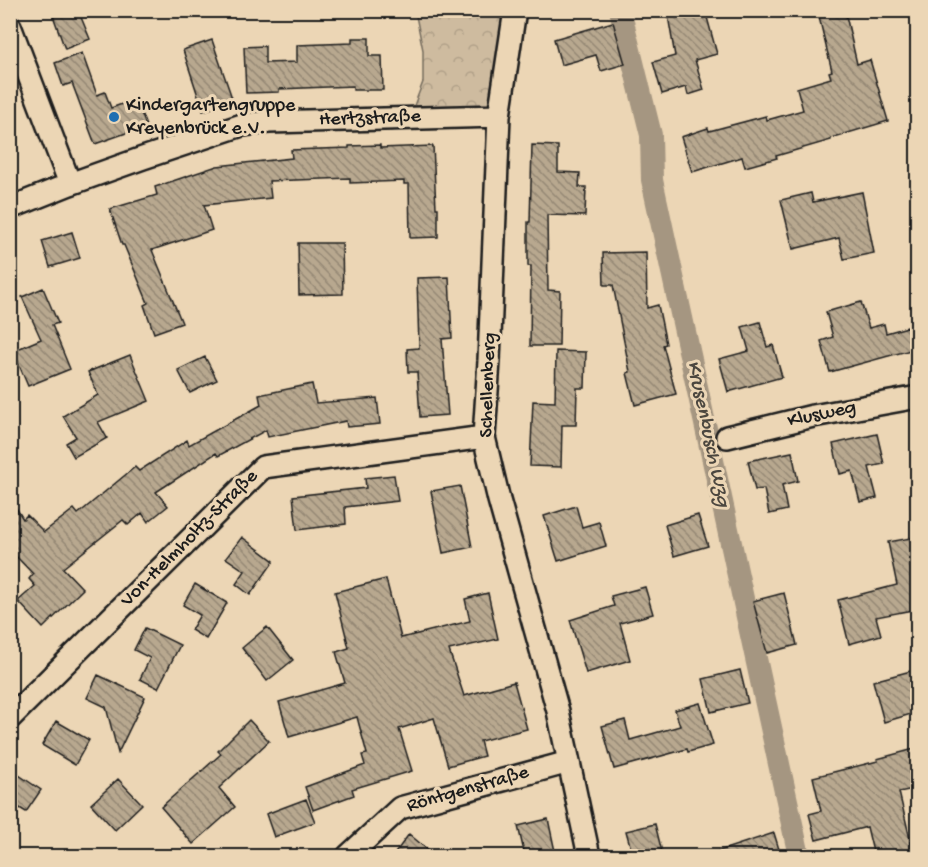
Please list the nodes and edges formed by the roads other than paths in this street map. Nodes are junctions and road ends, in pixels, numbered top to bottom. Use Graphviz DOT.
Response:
graph roads {
  1 [pos="515,11"];
  2 [pos="10,26"];
  3 [pos="499,117"];
  4 [pos="70,184"];
  5 [pos="10,208"];
  6 [pos="918,397"];
  7 [pos="727,436"];
  8 [pos="484,437"];
  9 [pos="10,718"];
  10 [pos="569,762"];
  11 [pos="348,856"];
  12 [pos="589,856"];
  1 -- 3 [label="street, Schellenberg"];
  2 -- 4 [label="street"];
  3 -- 4 [label="street, Hertzstraße"];
  3 -- 8 [label="street, Schellenberg"];
  4 -- 5 [label="street, Hertzstraße"];
  6 -- 7 [label="street, Klusweg"];
  8 -- 9 [label="street, Von-Helmholtz-Straße"];
  8 -- 10 [label="street, Schellenberg"];
  10 -- 11 [label="street, Röntgenstraße"];
  10 -- 12 [label="street, Schellenberg"];
}
